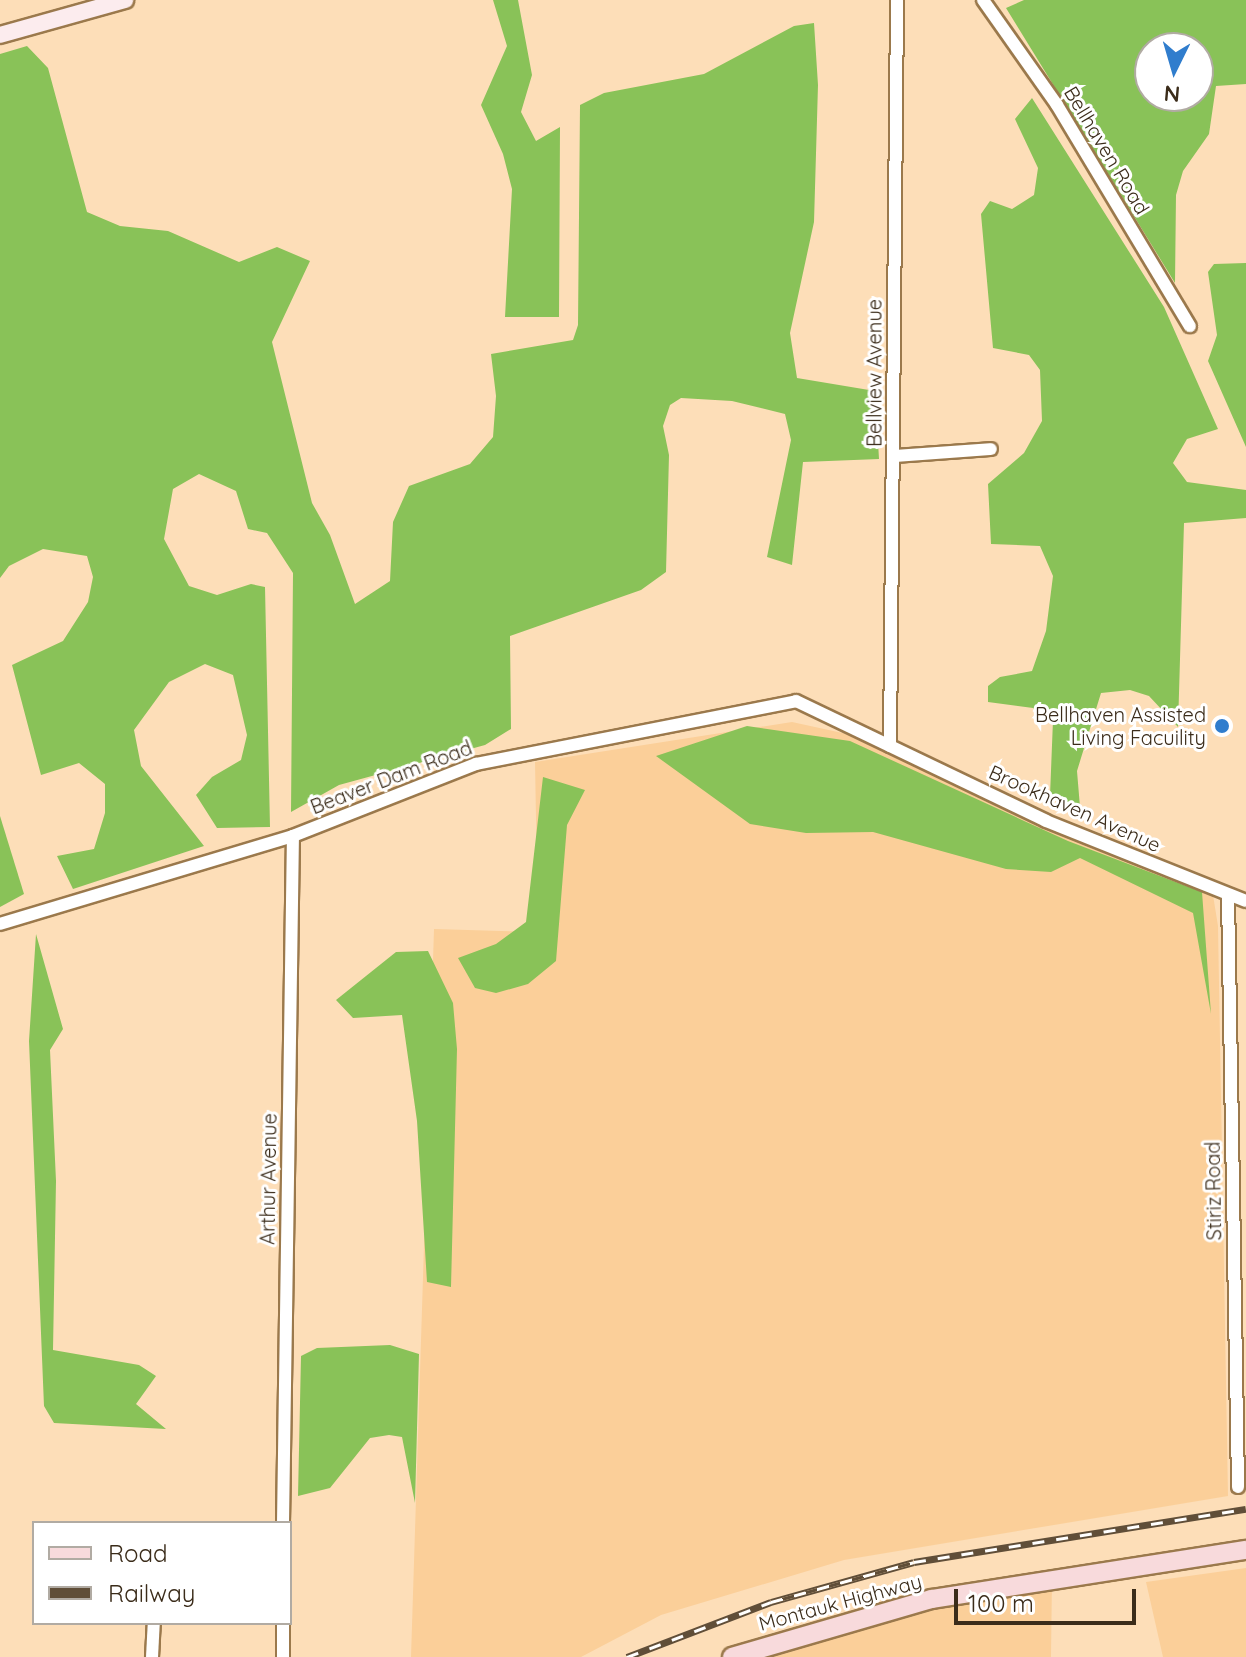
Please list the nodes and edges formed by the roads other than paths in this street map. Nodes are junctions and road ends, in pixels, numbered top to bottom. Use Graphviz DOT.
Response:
graph roads {
  1 [pos="125,0"];
  2 [pos="897,0"];
  3 [pos="983,0"];
  4 [pos="0,35"];
  5 [pos="1190,326"];
  6 [pos="991,449"];
  7 [pos="894,456"];
  8 [pos="890,746"];
  9 [pos="293,836"];
  10 [pos="1228,895"];
  11 [pos="1246,901"];
  12 [pos="0,924"];
  13 [pos="1238,1487"];
  14 [pos="283,1521"];
  15 [pos="1246,1550"];
  16 [pos="154,1625"];
  17 [pos="283,1625"];
  18 [pos="152,1657"];
  19 [pos="283,1657"];
  20 [pos="732,1657"];
  1 -- 4 [label="main road"];
  2 -- 7 [label="street, Bellview Avenue"];
  3 -- 5 [label="street, Bellhaven Road"];
  6 -- 7 [label="street"];
  7 -- 8 [label="street, Bellview Avenue"];
  8 -- 9 [label="street, Beaver Dam Road"];
  8 -- 10 [label="street, Brookhaven Avenue"];
  9 -- 12 [label="street, Beaver Dam Road"];
  9 -- 14 [label="street, Arthur Avenue"];
  10 -- 11 [label="street, Brookhaven Avenue"];
  10 -- 13 [label="street, Stiriz Road"];
  15 -- 20 [label="main road, Montauk Highway"];
  16 -- 18 [label="street"];
  17 -- 19 [label="street"];
}
